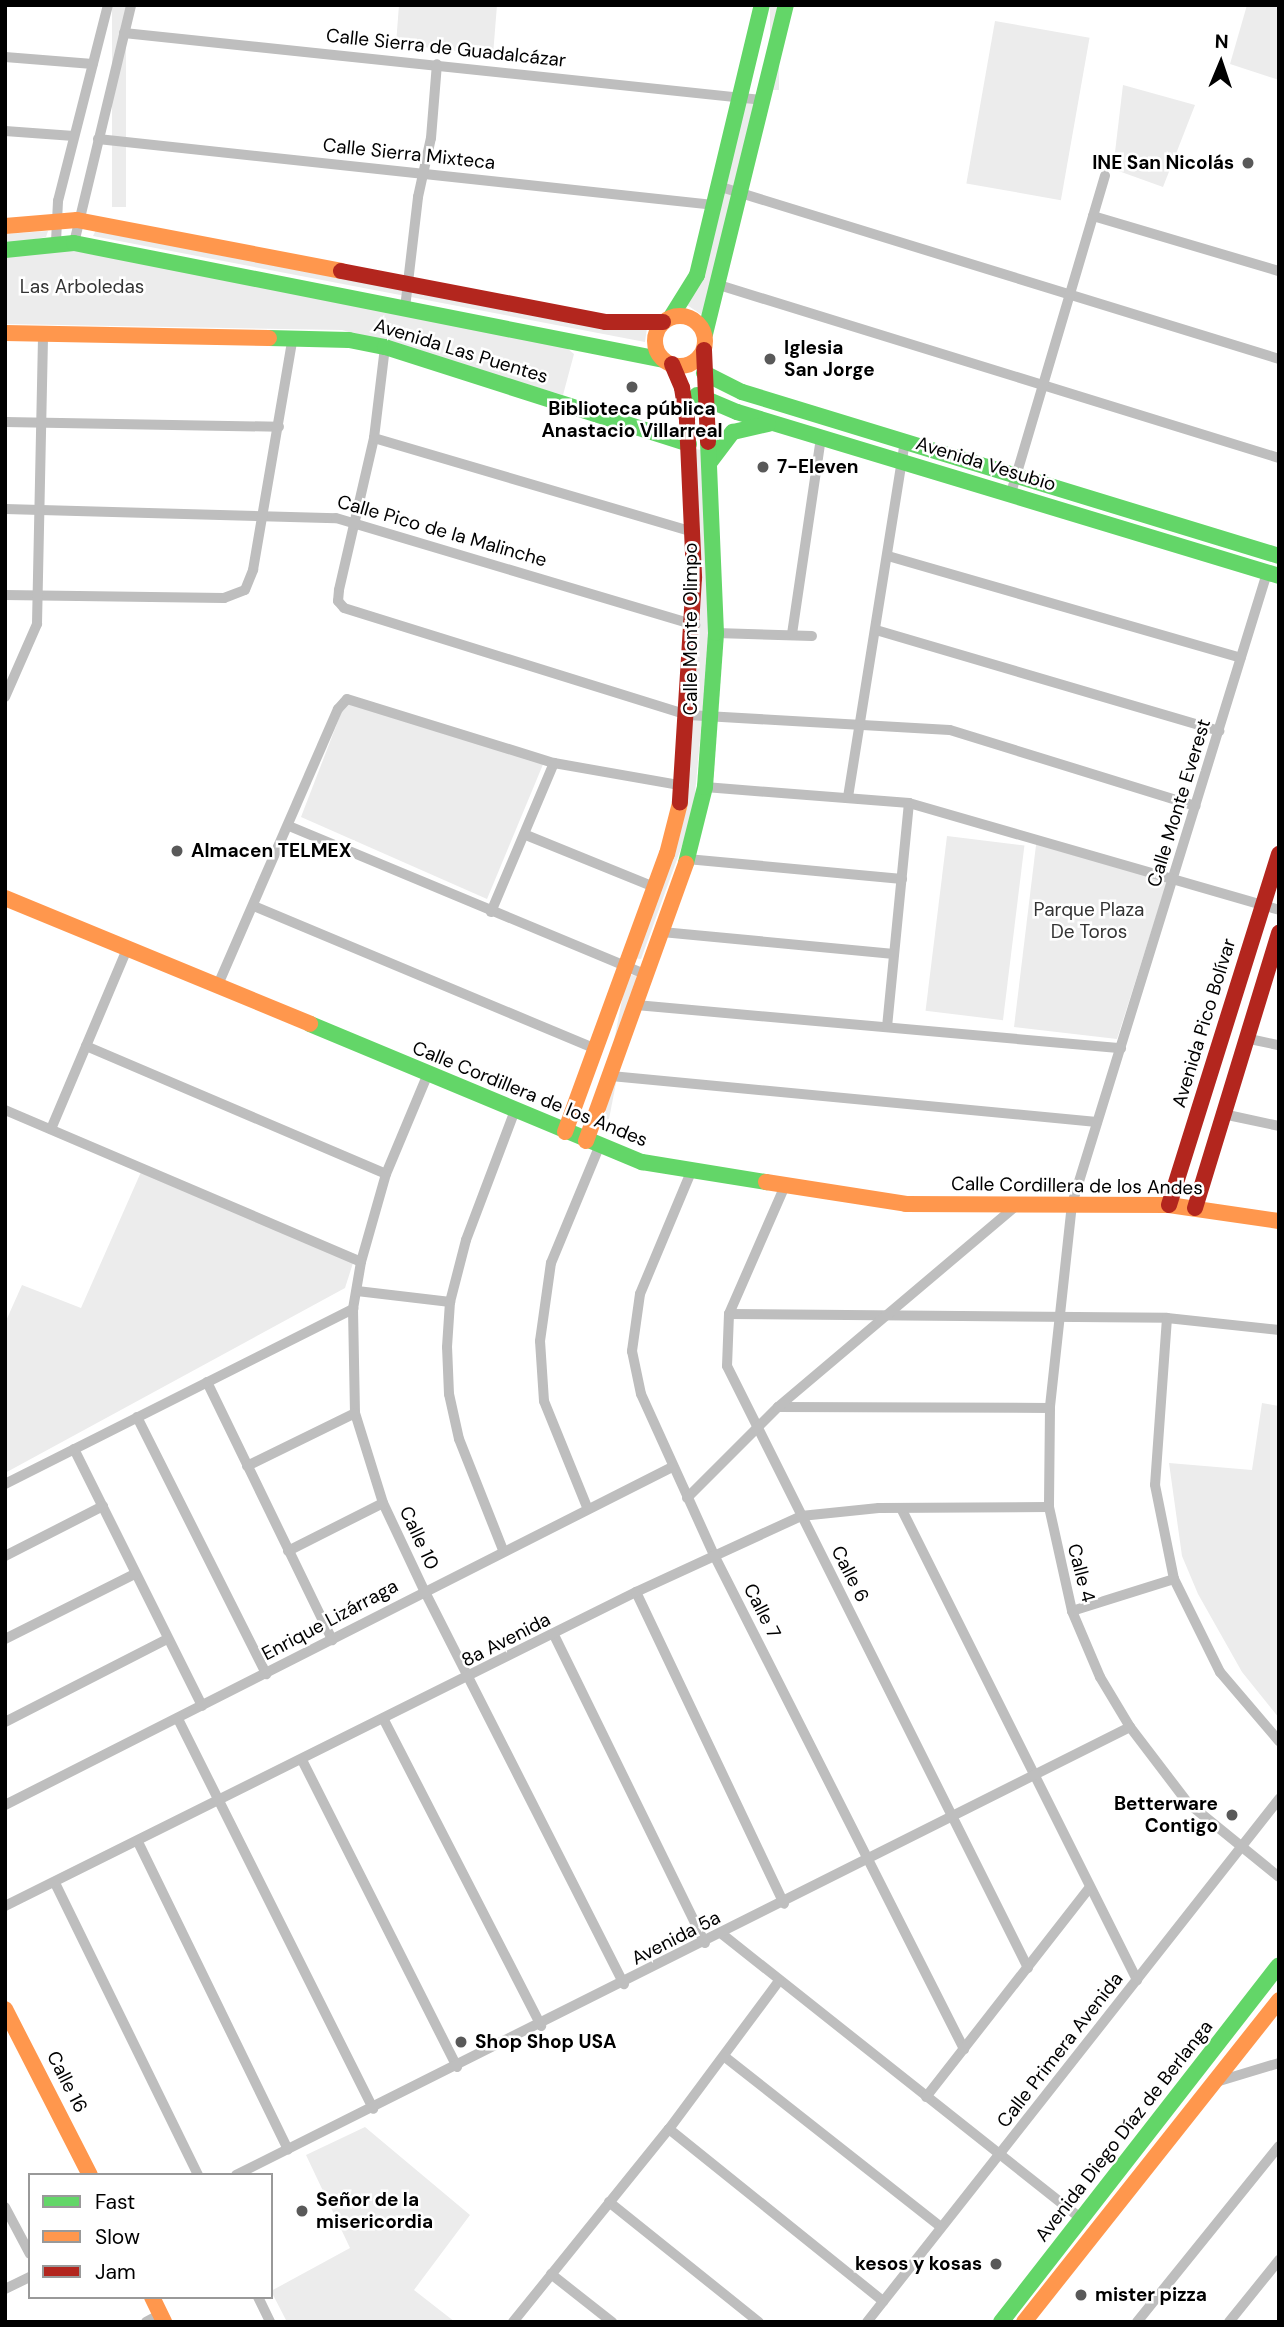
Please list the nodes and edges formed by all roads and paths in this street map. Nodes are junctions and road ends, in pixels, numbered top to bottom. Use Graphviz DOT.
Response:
graph roads {
  1 [pos="108,5"];
  2 [pos="131,5"];
  3 [pos="762,5"];
  4 [pos="786,5"];
  5 [pos="124,33"];
  6 [pos="5,57"];
  7 [pos="93,64"];
  8 [pos="437,64"];
  9 [pos="742,96"];
  10 [pos="764,100"];
  11 [pos="5,131"];
  12 [pos="74,136"];
  13 [pos="98,139"];
  14 [pos="425,172"];
  15 [pos="1105,176"];
  16 [pos="721,187"];
  17 [pos="741,193"];
  18 [pos="715,205"];
  19 [pos="1093,216"];
  20 [pos="76,220"];
  21 [pos="57,221"];
  22 [pos="5,226"];
  23 [pos="56,242"];
  24 [pos="75,243"];
  25 [pos="5,250"];
  26 [pos="1279,271"];
  27 [pos="408,283"];
  28 [pos="719,285"];
  29 [pos="1070,295"];
  30 [pos="405,308"];
  31 [pos="667,319"];
  32 [pos="5,334"];
  33 [pos="43,334"];
  34 [pos="293,336"];
  35 [pos="704,342"];
  36 [pos="385,346"];
  37 [pos="1279,359"];
  38 [pos="668,362"];
  39 [pos="704,373"];
  40 [pos="1044,383"];
  41 [pos="682,388"];
  42 [pos="703,398"];
  43 [pos="5,422"];
  44 [pos="42,422"];
  45 [pos="775,423"];
  46 [pos="279,427"];
  47 [pos="821,437"];
  48 [pos="373,438"];
  49 [pos="905,439"];
  50 [pos="689,444"];
  51 [pos="1279,458"];
  52 [pos="902,461"];
  53 [pos="710,462"];
  54 [pos="1017,473"];
  55 [pos="1011,493"];
  56 [pos="5,509"];
  57 [pos="42,509"];
  58 [pos="264,513"];
  59 [pos="355,522"];
  60 [pos="691,531"];
  61 [pos="888,556"];
  62 [pos="1279,556"];
  63 [pos="1273,575"];
  64 [pos="5,595"];
  65 [pos="38,595"];
  66 [pos="695,625"];
  67 [pos="876,630"];
  68 [pos="716,633"];
  69 [pos="792,634"];
  70 [pos="812,636"];
  71 [pos="1241,658"];
  72 [pos="7,691"];
  73 [pos="688,715"];
  74 [pos="713,716"];
  75 [pos="859,724"];
  76 [pos="1219,731"];
  77 [pos="554,763"];
  78 [pos="684,786"];
  79 [pos="705,787"];
  80 [pos="848,797"];
  81 [pos="909,803"];
  82 [pos="1196,806"];
  83 [pos="289,826"];
  84 [pos="526,835"];
  85 [pos="1279,854"];
  86 [pos="687,859"];
  87 [pos="1175,878"];
  88 [pos="902,879"];
  89 [pos="654,887"];
  90 [pos="6,900"];
  91 [pos="254,906"];
  92 [pos="1271,907"];
  93 [pos="491,912"];
  94 [pos="662,932"];
  95 [pos="1279,933"];
  96 [pos="127,949"];
  97 [pos="894,954"];
  98 [pos="1274,964"];
  99 [pos="627,967"];
  100 [pos="647,975"];
  101 [pos="216,987"];
  102 [pos="636,1005"];
  103 [pos="887,1027"];
  104 [pos="1245,1038"];
  105 [pos="1279,1045"];
  106 [pos="86,1046"];
  107 [pos="1121,1048"];
  108 [pos="596,1049"];
  109 [pos="426,1076"];
  110 [pos="611,1076"];
  111 [pos="5,1110"];
  112 [pos="514,1113"];
  113 [pos="1223,1114"];
  114 [pos="1097,1122"];
  115 [pos="1279,1126"];
  116 [pos="51,1129"];
  117 [pos="565,1132"];
  118 [pos="593,1144"];
  119 [pos="691,1172"];
  120 [pos="386,1174"];
  121 [pos="784,1188"];
  122 [pos="1018,1204"];
  123 [pos="1072,1204"];
  124 [pos="1169,1205"];
  125 [pos="1195,1208"];
  126 [pos="1279,1221"];
  127 [pos="361,1262"];
  128 [pos="357,1291"];
  129 [pos="450,1302"];
  130 [pos="353,1309"];
  131 [pos="729,1314"];
  132 [pos="886,1316"];
  133 [pos="1059,1317"];
  134 [pos="1167,1318"];
  135 [pos="1279,1330"];
  136 [pos="207,1382"];
  137 [pos="778,1407"];
  138 [pos="1050,1408"];
  139 [pos="355,1413"];
  140 [pos="137,1417"];
  141 [pos="756,1427"];
  142 [pos="74,1449"];
  143 [pos="247,1466"];
  144 [pos="672,1467"];
  145 [pos="5,1484"];
  146 [pos="687,1498"];
  147 [pos="383,1503"];
  148 [pos="103,1506"];
  149 [pos="587,1507"];
  150 [pos="1049,1507"];
  151 [pos="901,1508"];
  152 [pos="802,1516"];
  153 [pos="503,1550"];
  154 [pos="288,1551"];
  155 [pos="714,1555"];
  156 [pos="5,1556"];
  157 [pos="135,1574"];
  158 [pos="1174,1579"];
  159 [pos="424,1590"];
  160 [pos="636,1592"];
  161 [pos="1072,1611"];
  162 [pos="554,1635"];
  163 [pos="5,1639"];
  164 [pos="167,1639"];
  165 [pos="332,1640"];
  166 [pos="266,1674"];
  167 [pos="467,1680"];
  168 [pos="202,1706"];
  169 [pos="178,1719"];
  170 [pos="384,1720"];
  171 [pos="5,1722"];
  172 [pos="1130,1727"];
  173 [pos="1279,1741"];
  174 [pos="302,1760"];
  175 [pos="1033,1776"];
  176 [pos="1279,1799"];
  177 [pos="218,1803"];
  178 [pos="5,1805"];
  179 [pos="953,1819"];
  180 [pos="138,1842"];
  181 [pos="1240,1848"];
  182 [pos="868,1860"];
  183 [pos="1279,1877"];
  184 [pos="55,1883"];
  185 [pos="1089,1888"];
  186 [pos="784,1904"];
  187 [pos="5,1906"];
  188 [pos="722,1934"];
  189 [pos="705,1943"];
  190 [pos="1279,1965"];
  191 [pos="1028,1968"];
  192 [pos="1138,1980"];
  193 [pos="779,1982"];
  194 [pos="1272,1982"];
  195 [pos="624,1984"];
  196 [pos="1279,2000"];
  197 [pos="5,2009"];
  198 [pos="541,2026"];
  199 [pos="964,2049"];
  200 [pos="725,2057"];
  201 [pos="1279,2063"];
  202 [pos="457,2067"];
  203 [pos="1213,2082"];
  204 [pos="926,2097"];
  205 [pos="373,2109"];
  206 [pos="669,2129"];
  207 [pos="1279,2146"];
  208 [pos="288,2149"];
  209 [pos="1000,2155"];
  210 [pos="89,2173"];
  211 [pos="197,2173"];
  212 [pos="240,2173"];
  213 [pos="609,2202"];
  214 [pos="5,2207"];
  215 [pos="1081,2219"];
  216 [pos="942,2227"];
  217 [pos="28,2250"];
  218 [pos="1279,2260"];
  219 [pos="551,2274"];
  220 [pos="28,2278"];
  221 [pos="5,2289"];
  222 [pos="152,2299"];
  223 [pos="259,2299"];
  224 [pos="883,2301"];
  225 [pos="157,2319"];
  226 [pos="270,2322"];
  227 [pos="513,2322"];
  228 [pos="612,2322"];
  229 [pos="760,2322"];
  230 [pos="867,2322"];
  231 [pos="1001,2322"];
  232 [pos="1024,2322"];
  233 [pos="1137,2322"];
  234 [pos="1229,2322"];
  1 -- 7 [label="street"];
  2 -- 5 [label="street"];
  3 -- 9 [label="street"];
  4 -- 10 [label="street"];
  5 -- 8 [label="street, Calle Sierra de Guadalcázar"];
  5 -- 13 [label="street"];
  6 -- 7 [label="street"];
  7 -- 12 [label="street"];
  8 -- 9 [label="street, Calle Sierra de Guadalcázar"];
  8 -- 14 [label="street"];
  9 -- 10 [label="street, Calle Sierra de Guadalcázar"];
  9 -- 16 [label="street"];
  10 -- 17 [label="street"];
  11 -- 12 [label="street"];
  12 -- 21 [label="street"];
  13 -- 14 [label="street, Calle Sierra Mixteca"];
  13 -- 20 [label="street"];
  14 -- 18 [label="street, Calle Sierra Mixteca"];
  14 -- 27 [label="street"];
  15 -- 19 [label="street"];
  16 -- 17 [label="street"];
  16 -- 18 [label="street"];
  17 -- 28 [label="street"];
  17 -- 29 [label="street"];
  18 -- 31 [label="street"];
  19 -- 26 [label="street"];
  19 -- 29 [label="street"];
  20 -- 21 [label="street"];
  20 -- 24 [label="street"];
  20 -- 27 [label="street"];
  21 -- 22 [label="street"];
  21 -- 23 [label="street"];
  23 -- 24 [label="street, Avenida Las Puentes"];
  23 -- 25 [label="street, Avenida Las Puentes"];
  24 -- 30 [label="street, Avenida Las Puentes"];
  27 -- 30 [label="street"];
  27 -- 31 [label="street"];
  28 -- 35 [label="street"];
  28 -- 40 [label="street"];
  29 -- 37 [label="street"];
  29 -- 40 [label="street"];
  30 -- 38 [label="street, Avenida Las Puentes"];
  31 -- 35 [label="street"];
  31 -- 38 [label="street"];
  32 -- 33 [label="street, Avenida Las Puentes"];
  33 -- 34 [label="street, Avenida Las Puentes"];
  33 -- 44 [label="street"];
  34 -- 36 [label="street, Avenida Las Puentes"];
  34 -- 46 [label="street"];
  35 -- 38 [label="street"];
  35 -- 39 [label="street, Calle Monte Olimpo"];
  36 -- 48 [label="street"];
  36 -- 50 [label="street, Avenida Las Puentes"];
  38 -- 41 [label="street, Calle Monte Olimpo"];
  39 -- 42 [label="street, Calle Monte Olimpo"];
  39 -- 49 [label="street, Avenida Vesubio"];
  40 -- 51 [label="street"];
  40 -- 54 [label="street"];
  41 -- 42 [label="street, Avenida Vesubio"];
  41 -- 50 [label="street, Calle Monte Olimpo"];
  42 -- 45 [label="street, Avenida Vesubio"];
  42 -- 53 [label="street, Calle Monte Olimpo"];
  43 -- 44 [label="street"];
  44 -- 46 [label="street"];
  44 -- 57 [label="street"];
  45 -- 47 [label="street, Avenida Vesubio"];
  45 -- 53 [label="street"];
  46 -- 58 [label="street"];
  47 -- 52 [label="street, Avenida Vesubio"];
  47 -- 69 [label="street"];
  48 -- 59 [label="street"];
  48 -- 60 [label="street"];
  49 -- 52 [label="street"];
  49 -- 54 [label="street, Avenida Vesubio"];
  50 -- 60 [label="street, Calle Monte Olimpo"];
  52 -- 55 [label="street, Avenida Vesubio"];
  52 -- 61 [label="street"];
  53 -- 68 [label="street, Calle Monte Olimpo"];
  54 -- 55 [label="street"];
  54 -- 62 [label="street, Avenida Vesubio"];
  55 -- 63 [label="street, Avenida Vesubio"];
  56 -- 57 [label="street, Calle Pico de la Malinche"];
  57 -- 58 [label="street, Calle Pico de la Malinche"];
  57 -- 65 [label="street"];
  58 -- 59 [label="street, Calle Pico de la Malinche"];
  58 -- 65 [label="street"];
  59 -- 66 [label="street, Calle Pico de la Malinche"];
  59 -- 73 [label="street"];
  60 -- 66 [label="street, Calle Monte Olimpo"];
  61 -- 67 [label="street"];
  61 -- 71 [label="street"];
  63 -- 71 [label="street, Calle Monte Everest"];
  64 -- 65 [label="street"];
  65 -- 72 [label="street"];
  66 -- 73 [label="street, Calle Monte Olimpo"];
  67 -- 75 [label="street"];
  67 -- 76 [label="street"];
  68 -- 69 [label="street"];
  68 -- 74 [label="street, Calle Monte Olimpo"];
  69 -- 70 [label="street"];
  71 -- 76 [label="street, Calle Monte Everest"];
  73 -- 74 [label="street"];
  73 -- 78 [label="street, Calle Monte Olimpo"];
  74 -- 75 [label="street"];
  74 -- 79 [label="street, Calle Monte Olimpo"];
  75 -- 80 [label="street"];
  75 -- 82 [label="street"];
  76 -- 82 [label="street, Calle Monte Everest"];
  77 -- 78 [label="street"];
  77 -- 83 [label="street"];
  77 -- 84 [label="street"];
  78 -- 89 [label="street, Calle Monte Olimpo"];
  79 -- 80 [label="street"];
  79 -- 86 [label="street, Calle Monte Olimpo"];
  80 -- 81 [label="street"];
  81 -- 87 [label="street"];
  81 -- 88 [label="street"];
  82 -- 87 [label="street, Calle Monte Everest"];
  83 -- 91 [label="street"];
  83 -- 93 [label="street"];
  84 -- 89 [label="street"];
  84 -- 93 [label="street"];
  85 -- 92 [label="street, Avenida Pico Bolívar"];
  86 -- 88 [label="street"];
  86 -- 94 [label="street, Calle Monte Olimpo"];
  87 -- 92 [label="street"];
  87 -- 107 [label="street, Calle Monte Everest"];
  88 -- 97 [label="street"];
  89 -- 99 [label="street, Calle Monte Olimpo"];
  90 -- 96 [label="street, Calle Cordillera de los Andes"];
  91 -- 101 [label="street"];
  91 -- 108 [label="street"];
  92 -- 124 [label="street, Avenida Pico Bolívar"];
  93 -- 99 [label="street"];
  94 -- 97 [label="street"];
  94 -- 100 [label="street, Calle Monte Olimpo"];
  95 -- 98 [label="street"];
  96 -- 101 [label="street, Calle Cordillera de los Andes"];
  96 -- 106 [label="street"];
  97 -- 103 [label="street"];
  98 -- 104 [label="street"];
  99 -- 100 [label="street"];
  99 -- 108 [label="street, Calle Monte Olimpo"];
  100 -- 102 [label="street, Calle Monte Olimpo"];
  101 -- 109 [label="street, Calle Cordillera de los Andes"];
  102 -- 103 [label="street"];
  102 -- 110 [label="street, Calle Monte Olimpo"];
  103 -- 107 [label="street"];
  104 -- 105 [label="street"];
  104 -- 113 [label="street"];
  106 -- 116 [label="street"];
  106 -- 120 [label="street"];
  107 -- 114 [label="street, Calle Monte Everest"];
  108 -- 117 [label="street, Calle Monte Olimpo"];
  109 -- 112 [label="street, Calle Cordillera de los Andes"];
  109 -- 120 [label="street, Calle 10"];
  110 -- 114 [label="street"];
  110 -- 118 [label="street, Calle Monte Olimpo"];
  111 -- 116 [label="street"];
  112 -- 117 [label="street, Calle Cordillera de los Andes"];
  112 -- 129 [label="street"];
  113 -- 115 [label="street"];
  113 -- 125 [label="street"];
  114 -- 123 [label="street, Calle Monte Everest"];
  116 -- 127 [label="street"];
  117 -- 118 [label="street, Calle Cordillera de los Andes"];
  118 -- 119 [label="street, Calle Cordillera de los Andes"];
  118 -- 149 [label="street"];
  119 -- 121 [label="street, Calle Cordillera de los Andes"];
  119 -- 144 [label="street, Calle 7"];
  120 -- 127 [label="street, Calle 10"];
  121 -- 122 [label="street, Calle Cordillera de los Andes"];
  121 -- 131 [label="street, Calle 6"];
  122 -- 123 [label="street, Calle Cordillera de los Andes"];
  122 -- 132 [label="street"];
  123 -- 124 [label="street, Calle Cordillera de los Andes"];
  123 -- 133 [label="street, Calle 4"];
  124 -- 125 [label="street, Calle Cordillera de los Andes"];
  125 -- 126 [label="street, Calle Cordillera de los Andes"];
  127 -- 128 [label="street, Calle 10"];
  128 -- 129 [label="street"];
  128 -- 130 [label="street, Calle 10"];
  129 -- 153 [label="street"];
  130 -- 136 [label="street"];
  130 -- 139 [label="street, Calle 10"];
  131 -- 132 [label="street"];
  131 -- 141 [label="street, Calle 6"];
  132 -- 133 [label="street"];
  132 -- 137 [label="street"];
  133 -- 134 [label="street"];
  133 -- 138 [label="street, Calle 4"];
  134 -- 135 [label="street"];
  134 -- 158 [label="street"];
  136 -- 140 [label="street"];
  136 -- 143 [label="street"];
  137 -- 138 [label="street"];
  137 -- 141 [label="street"];
  138 -- 150 [label="street, Calle 4"];
  139 -- 143 [label="street"];
  139 -- 147 [label="street, Calle 10"];
  140 -- 142 [label="street"];
  140 -- 166 [label="street"];
  141 -- 146 [label="street"];
  141 -- 152 [label="street, Calle 6"];
  142 -- 145 [label="street"];
  142 -- 148 [label="street"];
  143 -- 154 [label="street"];
  144 -- 146 [label="street, Calle 7"];
  144 -- 149 [label="street, Enrique Lizárraga"];
  146 -- 155 [label="street, Calle 7"];
  147 -- 154 [label="street"];
  147 -- 159 [label="street, Calle 10"];
  148 -- 156 [label="street"];
  148 -- 157 [label="street"];
  149 -- 153 [label="street, Enrique Lizárraga"];
  150 -- 151 [label="street, 8a Avenida"];
  150 -- 161 [label="street, Calle 4"];
  151 -- 152 [label="street, 8a Avenida"];
  151 -- 175 [label="street"];
  152 -- 155 [label="street, 8a Avenida"];
  152 -- 179 [label="street, Calle 6"];
  153 -- 159 [label="street, Enrique Lizárraga"];
  154 -- 165 [label="street"];
  155 -- 160 [label="street, 8a Avenida"];
  155 -- 182 [label="street, Calle 7"];
  157 -- 163 [label="street"];
  157 -- 164 [label="street"];
  158 -- 161 [label="street"];
  158 -- 173 [label="street"];
  159 -- 165 [label="street, Enrique Lizárraga"];
  159 -- 167 [label="street, Calle 10"];
  160 -- 162 [label="street, 8a Avenida"];
  160 -- 186 [label="street"];
  161 -- 172 [label="street, Calle 4"];
  162 -- 167 [label="street, 8a Avenida"];
  162 -- 189 [label="street"];
  164 -- 168 [label="street"];
  164 -- 171 [label="street"];
  165 -- 166 [label="street, Enrique Lizárraga"];
  166 -- 168 [label="street, Enrique Lizárraga"];
  167 -- 170 [label="street, 8a Avenida"];
  167 -- 195 [label="street, Calle 10"];
  168 -- 169 [label="street, Enrique Lizárraga"];
  169 -- 177 [label="street"];
  169 -- 178 [label="street, Enrique Lizárraga"];
  170 -- 174 [label="street, 8a Avenida"];
  170 -- 198 [label="street"];
  172 -- 175 [label="street, Avenida 5a"];
  172 -- 181 [label="street, Calle 4"];
  174 -- 177 [label="street, 8a Avenida"];
  174 -- 202 [label="street"];
  175 -- 179 [label="street, Avenida 5a"];
  175 -- 185 [label="street"];
  176 -- 181 [label="street, Calle Primera Avenida"];
  177 -- 180 [label="street, 8a Avenida"];
  177 -- 205 [label="street"];
  179 -- 182 [label="street, Avenida 5a"];
  179 -- 191 [label="street, Calle 6"];
  180 -- 184 [label="street, 8a Avenida"];
  180 -- 208 [label="street"];
  181 -- 183 [label="street, Calle 4"];
  181 -- 192 [label="street, Calle Primera Avenida"];
  182 -- 186 [label="street, Avenida 5a"];
  182 -- 199 [label="street, Calle 7"];
  184 -- 187 [label="street, 8a Avenida"];
  184 -- 211 [label="street"];
  185 -- 191 [label="street"];
  185 -- 192 [label="street"];
  186 -- 188 [label="street, Avenida 5a"];
  188 -- 189 [label="street, Avenida 5a"];
  188 -- 193 [label="street"];
  189 -- 195 [label="street, Avenida 5a"];
  190 -- 194 [label="street, Avenida Diego Díaz de Berlanga"];
  191 -- 199 [label="street"];
  192 -- 209 [label="street, Calle Primera Avenida"];
  193 -- 200 [label="street"];
  193 -- 204 [label="street"];
  194 -- 215 [label="street, Avenida Diego Díaz de Berlanga"];
  195 -- 198 [label="street, Avenida 5a"];
  196 -- 203 [label="street, Avenida Diego Díaz de Berlanga"];
  197 -- 210 [label="street, Calle 16"];
  198 -- 202 [label="street, Avenida 5a"];
  199 -- 204 [label="street"];
  200 -- 206 [label="street"];
  200 -- 216 [label="street"];
  201 -- 203 [label="street"];
  202 -- 205 [label="street, Avenida 5a"];
  203 -- 232 [label="street, Avenida Diego Díaz de Berlanga"];
  204 -- 209 [label="street"];
  205 -- 208 [label="street, Avenida 5a"];
  206 -- 213 [label="street"];
  206 -- 224 [label="street"];
  207 -- 233 [label="street"];
  208 -- 212 [label="street, Avenida 5a"];
  209 -- 215 [label="street"];
  209 -- 216 [label="street, Calle Primera Avenida"];
  213 -- 219 [label="street"];
  213 -- 229 [label="street"];
  214 -- 217 [label="street"];
  215 -- 231 [label="street, Avenida Diego Díaz de Berlanga"];
  216 -- 224 [label="street, Calle Primera Avenida"];
  218 -- 234 [label="street"];
  219 -- 227 [label="street"];
  219 -- 228 [label="street"];
  220 -- 221 [label="street"];
  222 -- 225 [label="street"];
  223 -- 226 [label="street"];
  224 -- 230 [label="street, Calle Primera Avenida"];
}
